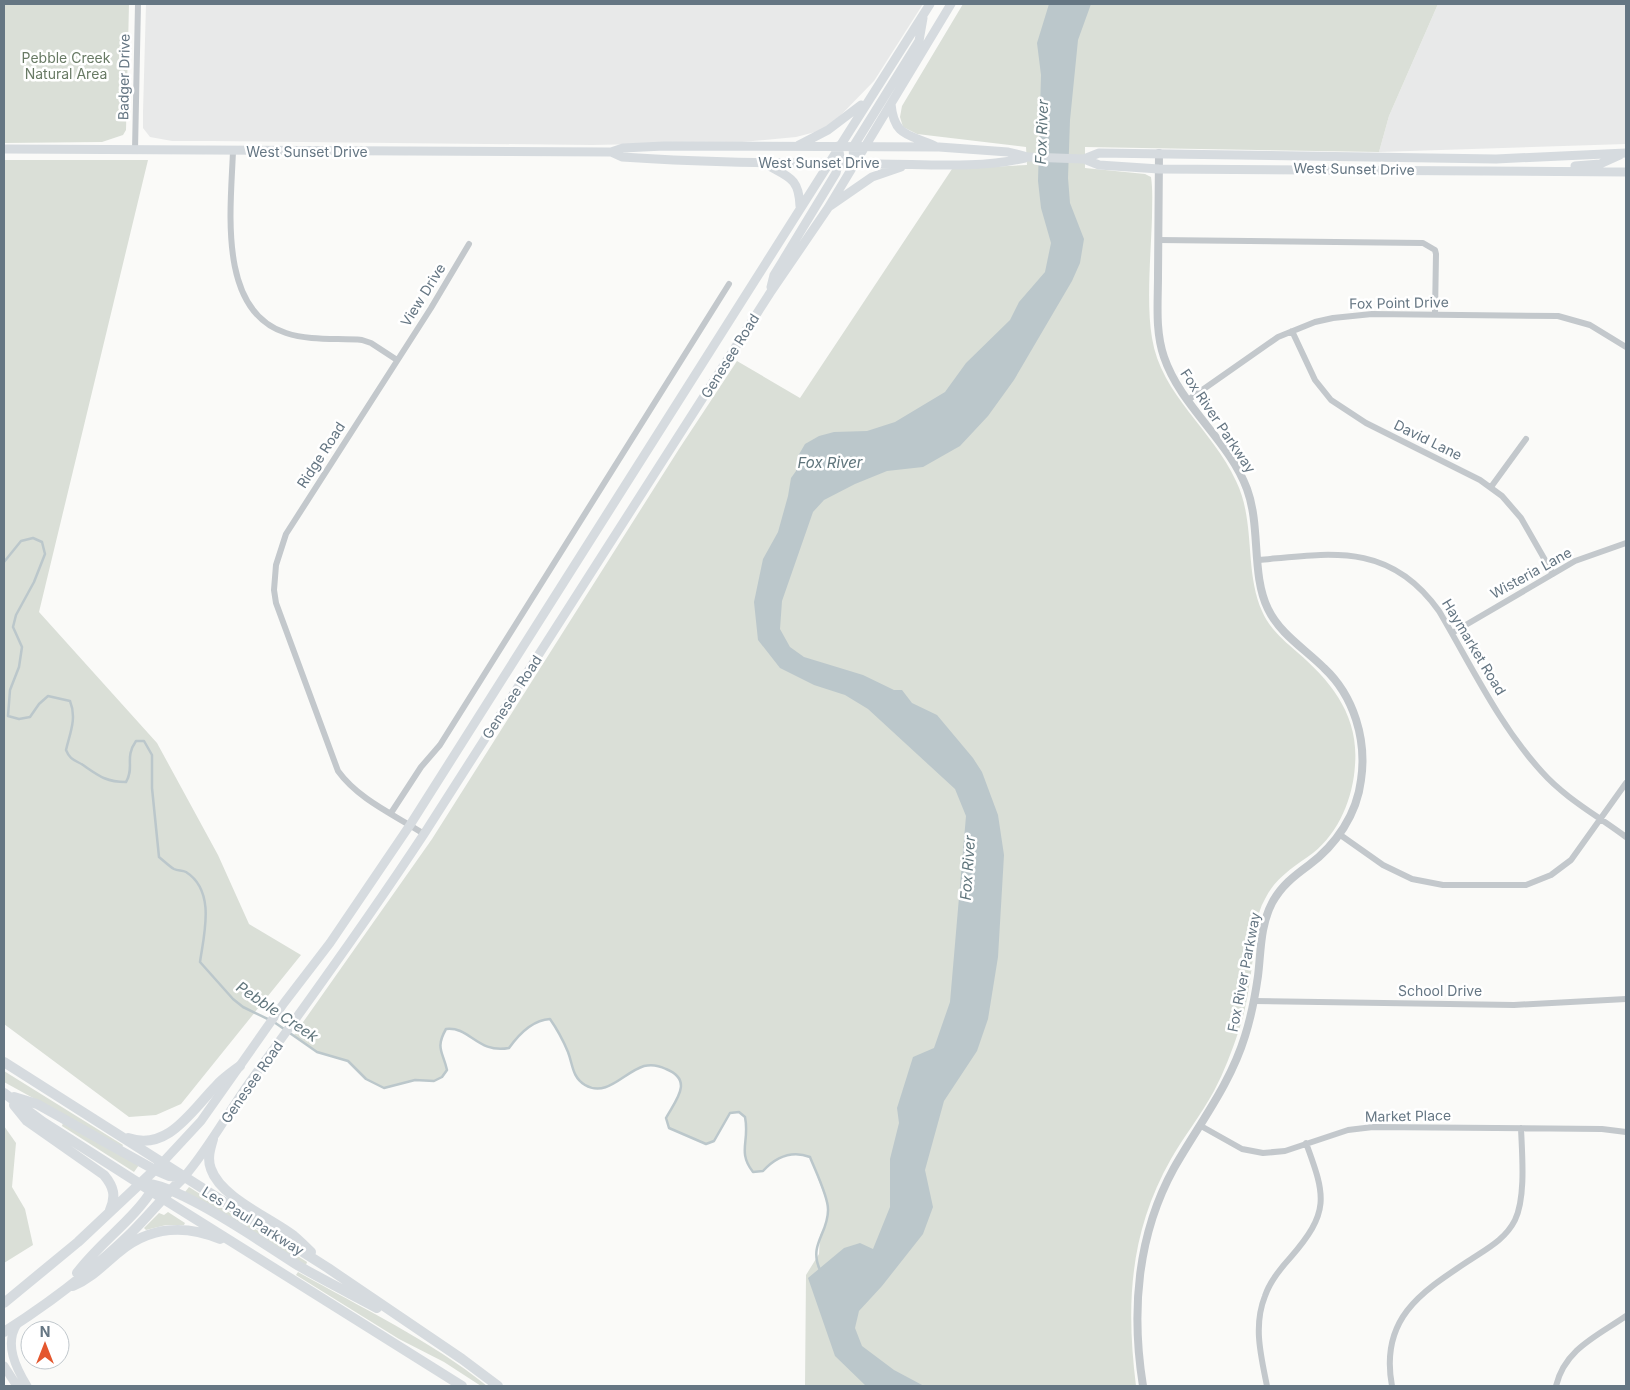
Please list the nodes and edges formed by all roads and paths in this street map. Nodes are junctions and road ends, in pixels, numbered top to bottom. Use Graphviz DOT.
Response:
graph roads {
  1 [pos="138,4"];
  2 [pos="930,4"];
  3 [pos="951,4"];
  4 [pos="924,13"];
  5 [pos="866,102"];
  6 [pos="891,104"];
  7 [pos="797,146"];
  8 [pos="838,146"];
  9 [pos="853,146"];
  10 [pos="863,146"];
  11 [pos="939,148"];
  12 [pos="4,149"];
  13 [pos="135,150"];
  14 [pos="233,151"];
  15 [pos="611,152"];
  16 [pos="1159,153"];
  17 [pos="1625,155"];
  18 [pos="1028,157"];
  19 [pos="1084,159"];
  20 [pos="764,163"];
  21 [pos="827,163"];
  22 [pos="840,164"];
  23 [pos="854,164"];
  24 [pos="910,164"];
  25 [pos="1159,169"];
  26 [pos="1556,171"];
  27 [pos="1613,171"];
  28 [pos="1626,172"];
  29 [pos="800,206"];
  30 [pos="828,208"];
  31 [pos="1158,240"];
  32 [pos="469,244"];
  33 [pos="729,284"];
  34 [pos="770,293"];
  35 [pos="1436,314"];
  36 [pos="1292,331"];
  37 [pos="1626,347"];
  38 [pos="397,360"];
  39 [pos="1188,400"];
  40 [pos="1526,439"];
  41 [pos="1491,487"];
  42 [pos="1626,543"];
  43 [pos="1259,560"];
  44 [pos="1553,574"];
  45 [pos="1452,633"];
  46 [pos="1626,783"];
  47 [pos="391,813"];
  48 [pos="1601,819"];
  49 [pos="410,824"];
  50 [pos="424,834"];
  51 [pos="1339,834"];
  52 [pos="1626,837"];
  53 [pos="1626,999"];
  54 [pos="1254,1001"];
  55 [pos="4,1062"];
  56 [pos="240,1066"];
  57 [pos="4,1093"];
  58 [pos="1201,1126"];
  59 [pos="1521,1128"];
  60 [pos="1626,1132"];
  61 [pos="116,1134"];
  62 [pos="213,1139"];
  63 [pos="1306,1143"];
  64 [pos="159,1169"];
  65 [pos="184,1177"];
  66 [pos="140,1184"];
  67 [pos="154,1188"];
  68 [pos="170,1190"];
  69 [pos="162,1198"];
  70 [pos="109,1212"];
  71 [pos="255,1255"];
  72 [pos="328,1268"];
  73 [pos="64,1289"];
  74 [pos="4,1303"];
  75 [pos="1626,1316"];
  76 [pos="17,1324"];
  77 [pos="4,1332"];
  78 [pos="432,1339"];
  79 [pos="4,1366"];
  80 [pos="17,1386"];
  81 [pos="27,1386"];
  82 [pos="462,1386"];
  83 [pos="498,1386"];
  84 [pos="1143,1386"];
  85 [pos="1267,1386"];
  86 [pos="1392,1386"];
  87 [pos="1556,1386"];
  1 -- 13 [label="street, Badger Drive"];
  2 -- 4 [label="main road, Genesee Road"];
  3 -- 6 [label="main road, Genesee Road"];
  4 -- 5 [label="main road, Genesee Road"];
  4 -- 9 [label="main road"];
  5 -- 7 [label="main road"];
  5 -- 8 [label="main road, Genesee Road"];
  6 -- 10 [label="main road, Genesee Road"];
  6 -- 11 [label="main road"];
  7 -- 8 [label="main road, West Sunset Drive"];
  7 -- 15 [label="main road, West Sunset Drive"];
  8 -- 9 [label="main road, West Sunset Drive"];
  8 -- 21 [label="main road, Genesee Road"];
  8 -- 22 [label="main road"];
  9 -- 10 [label="main road, West Sunset Drive"];
  9 -- 23 [label="main road"];
  10 -- 11 [label="main road, West Sunset Drive"];
  10 -- 23 [label="main road, Genesee Road"];
  11 -- 18 [label="main road, West Sunset Drive"];
  12 -- 13 [label="main road, West Sunset Drive"];
  13 -- 14 [label="main road, West Sunset Drive"];
  14 -- 15 [label="main road, West Sunset Drive"];
  14 -- 38 [label="street"];
  15 -- 20 [label="main road, West Sunset Drive"];
  16 -- 17 [label="main road, West Sunset Drive"];
  16 -- 19 [label="main road, West Sunset Drive"];
  16 -- 25 [label="street, Fox River Parkway"];
  17 -- 26 [label="main road"];
  17 -- 27 [label="main road"];
  18 -- 19 [label="main road, West Sunset Drive"];
  18 -- 24 [label="main road, West Sunset Drive"];
  19 -- 25 [label="main road, West Sunset Drive"];
  20 -- 21 [label="main road, West Sunset Drive"];
  20 -- 29 [label="main road"];
  21 -- 22 [label="main road, West Sunset Drive"];
  21 -- 29 [label="main road, Genesee Road"];
  22 -- 23 [label="main road, West Sunset Drive"];
  22 -- 34 [label="main road"];
  23 -- 24 [label="main road, West Sunset Drive"];
  23 -- 30 [label="main road, Genesee Road"];
  24 -- 30 [label="main road"];
  25 -- 26 [label="main road, West Sunset Drive"];
  25 -- 31 [label="street, Fox River Parkway"];
  26 -- 27 [label="main road, West Sunset Drive"];
  27 -- 28 [label="main road, West Sunset Drive"];
  29 -- 49 [label="main road, Genesee Road"];
  30 -- 34 [label="main road, Genesee Road"];
  31 -- 35 [label="street"];
  31 -- 39 [label="street, Fox River Parkway"];
  32 -- 38 [label="street, View Drive"];
  33 -- 47 [label="street"];
  34 -- 50 [label="main road, Genesee Road"];
  35 -- 36 [label="street, Fox Point Drive"];
  35 -- 37 [label="street, Fox Point Drive"];
  36 -- 39 [label="street, Fox Point Drive"];
  36 -- 41 [label="street, David Lane"];
  38 -- 47 [label="street, Ridge Road"];
  39 -- 43 [label="street, Fox River Parkway"];
  40 -- 41 [label="street"];
  41 -- 44 [label="street, David Lane"];
  42 -- 44 [label="street, Wisteria Lane"];
  43 -- 45 [label="street, Haymarket Road"];
  43 -- 51 [label="street, Fox River Parkway"];
  44 -- 45 [label="street, Wisteria Lane"];
  45 -- 48 [label="street, Haymarket Road"];
  46 -- 48 [label="street"];
  47 -- 49 [label="street, Ridge Road"];
  48 -- 51 [label="street"];
  48 -- 52 [label="street, Haymarket Road"];
  49 -- 50 [label="street, Ridge Road"];
  49 -- 56 [label="main road, Genesee Road"];
  50 -- 62 [label="main road, Genesee Road"];
  51 -- 54 [label="street, Fox River Parkway"];
  53 -- 54 [label="street, School Drive"];
  54 -- 58 [label="street, Fox River Parkway"];
  55 -- 61 [label="main road, Les Paul Parkway"];
  56 -- 61 [label="main road"];
  56 -- 64 [label="main road, Genesee Road"];
  57 -- 64 [label="main road"];
  57 -- 66 [label="main road, Les Paul Parkway"];
  57 -- 70 [label="main road"];
  58 -- 63 [label="street, Market Place"];
  58 -- 84 [label="street, Fox River Parkway"];
  59 -- 60 [label="street, Market Place"];
  59 -- 63 [label="street, Market Place"];
  59 -- 86 [label="street"];
  61 -- 64 [label="main road, Les Paul Parkway"];
  62 -- 65 [label="main road, Genesee Road"];
  62 -- 72 [label="main road"];
  63 -- 85 [label="street"];
  64 -- 65 [label="main road, Les Paul Parkway"];
  64 -- 66 [label="main road, Genesee Road"];
  64 -- 67 [label="main road"];
  65 -- 68 [label="main road, Genesee Road"];
  65 -- 72 [label="main road, Les Paul Parkway"];
  66 -- 67 [label="main road, Les Paul Parkway"];
  66 -- 70 [label="main road, Genesee Road"];
  67 -- 68 [label="main road"];
  67 -- 69 [label="main road, Les Paul Parkway"];
  67 -- 73 [label="main road"];
  68 -- 69 [label="main road, Genesee Road"];
  68 -- 78 [label="main road"];
  69 -- 71 [label="main road, Les Paul Parkway"];
  69 -- 73 [label="main road, Genesee Road"];
  70 -- 74 [label="main road, Genesee Road"];
  71 -- 73 [label="main road"];
  71 -- 82 [label="main road, Les Paul Parkway"];
  72 -- 78 [label="main road, Les Paul Parkway"];
  73 -- 76 [label="main road, Genesee Road"];
  75 -- 87 [label="street"];
  76 -- 77 [label="main road, Genesee Road"];
  76 -- 81 [label="main road"];
  78 -- 83 [label="main road, Les Paul Parkway"];
  79 -- 80 [label="main road"];
}
